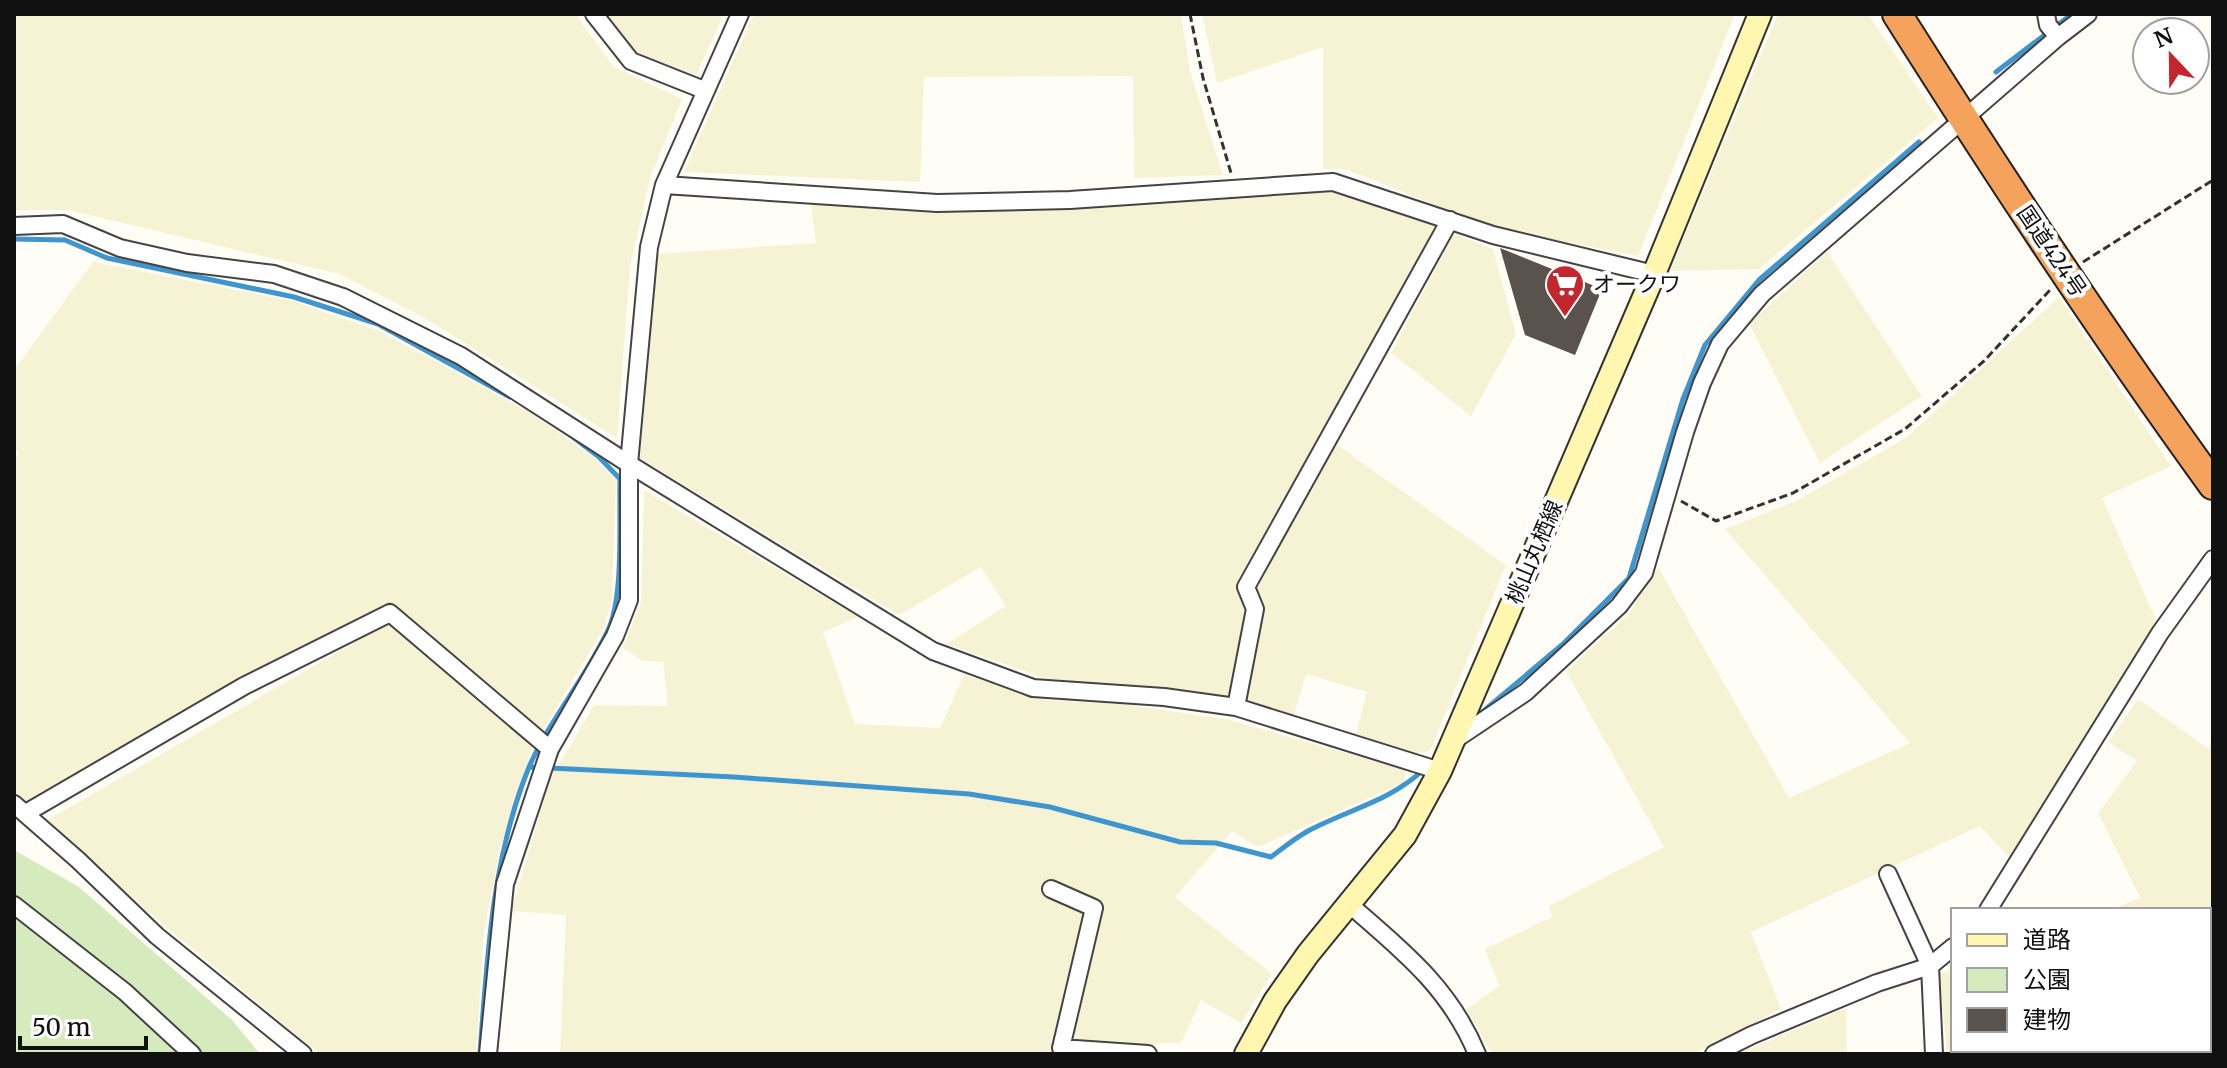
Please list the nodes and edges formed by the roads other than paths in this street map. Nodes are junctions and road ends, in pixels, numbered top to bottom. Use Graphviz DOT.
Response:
graph roads {
  1 [pos="594,14"];
  2 [pos="740,14"];
  3 [pos="1760,14"];
  4 [pos="1897,14"];
  5 [pos="2088,14"];
  6 [pos="2052,27"];
  7 [pos="704,90"];
  8 [pos="1963,120"];
  9 [pos="664,185"];
  10 [pos="1450,220"];
  11 [pos="14,226"];
  12 [pos="1654,274"];
  13 [pos="629,464"];
  14 [pos="2213,485"];
  15 [pos="2213,559"];
  16 [pos="1236,707"];
  17 [pos="1452,742"];
  18 [pos="550,749"];
  19 [pos="1440,771"];
  20 [pos="20,808"];
  21 [pos="1888,874"];
  22 [pos="1051,889"];
  23 [pos="14,905"];
  24 [pos="1350,905"];
  25 [pos="1989,908"];
  26 [pos="1951,949"];
  27 [pos="1930,966"];
  28 [pos="192,1054"];
  29 [pos="303,1054"];
  30 [pos="488,1054"];
  31 [pos="1148,1054"];
  32 [pos="1246,1054"];
  33 [pos="1477,1054"];
  34 [pos="1714,1054"];
  35 [pos="1934,1054"];
  1 -- 7 [label="street"];
  2 -- 7 [label="street"];
  3 -- 12 [label="main road, 桃山丸栖線"];
  4 -- 8 [label="highway, 国道424号"];
  5 -- 6 [label="street"];
  6 -- 8 [label="street"];
  7 -- 9 [label="street"];
  8 -- 14 [label="highway, 国道424号"];
  8 -- 17 [label="street"];
  9 -- 10 [label="street"];
  9 -- 13 [label="street"];
  10 -- 12 [label="street"];
  10 -- 16 [label="street"];
  11 -- 13 [label="street"];
  12 -- 17 [label="main road, 桃山丸栖線"];
  13 -- 16 [label="street"];
  13 -- 18 [label="street"];
  15 -- 25 [label="street"];
  16 -- 19 [label="street"];
  17 -- 19 [label="main road, 桃山丸栖線"];
  18 -- 20 [label="street"];
  18 -- 30 [label="street"];
  19 -- 24 [label="main road, 桃山丸栖線"];
  20 -- 29 [label="street"];
  21 -- 27 [label="street"];
  22 -- 31 [label="street"];
  23 -- 28 [label="street"];
  24 -- 32 [label="main road, 桃山丸栖線"];
  24 -- 33 [label="street"];
  26 -- 27 [label="street"];
  27 -- 34 [label="street"];
  27 -- 35 [label="street"];
}
